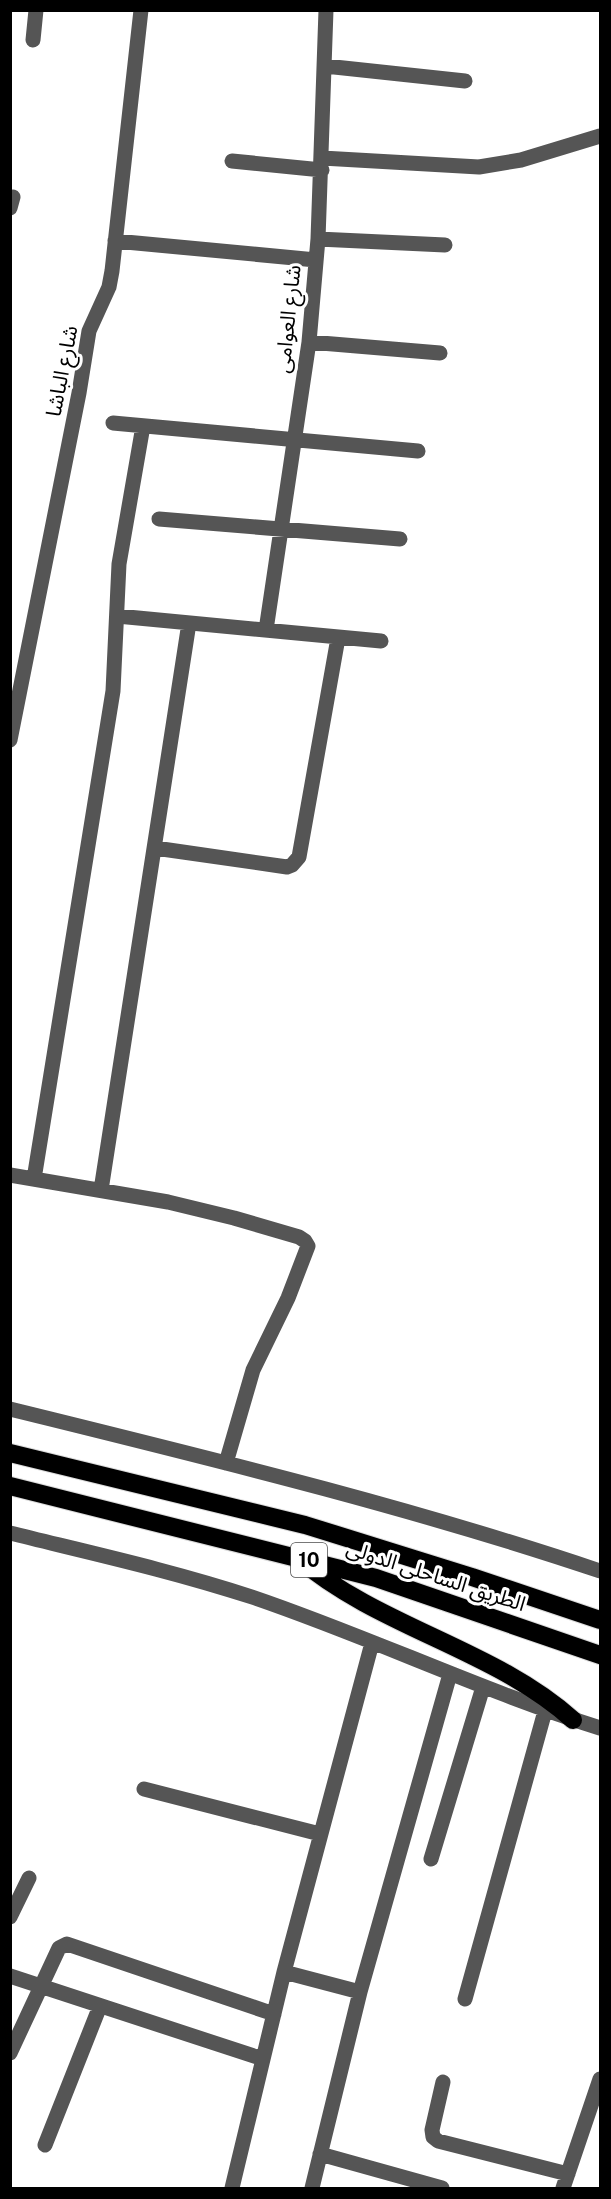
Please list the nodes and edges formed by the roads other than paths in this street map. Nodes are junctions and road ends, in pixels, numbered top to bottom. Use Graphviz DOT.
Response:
graph roads {
  1 [pos="36,10"];
  2 [pos="141,10"];
  3 [pos="326,10"];
  4 [pos="33,40"];
  5 [pos="325,66"];
  6 [pos="465,81"];
  7 [pos="600,136"];
  8 [pos="232,161"];
  9 [pos="322,164"];
  10 [pos="318,239"];
  11 [pos="115,241"];
  12 [pos="444,245"];
  13 [pos="316,260"];
  14 [pos="309,342"];
  15 [pos="440,353"];
  16 [pos="113,423"];
  17 [pos="143,426"];
  18 [pos="293,440"];
  19 [pos="418,451"];
  20 [pos="159,519"];
  21 [pos="280,529"];
  22 [pos="400,539"];
  23 [pos="117,616"];
  24 [pos="189,623"];
  25 [pos="266,630"];
  26 [pos="338,638"];
  27 [pos="381,641"];
  28 [pos="12,723"];
  29 [pos="10,740"];
  30 [pos="155,848"];
  31 [pos="10,1175"];
  32 [pos="34,1179"];
  33 [pos="101,1190"];
  34 [pos="10,1409"];
  35 [pos="10,1453"];
  36 [pos="226,1463"];
  37 [pos="10,1486"];
  38 [pos="10,1533"];
  39 [pos="296,1556"];
  40 [pos="600,1571"];
  41 [pos="600,1620"];
  42 [pos="372,1643"];
  43 [pos="600,1654"];
  44 [pos="450,1674"];
  45 [pos="483,1687"];
  46 [pos="545,1711"];
  47 [pos="573,1720"];
  48 [pos="600,1728"];
  49 [pos="144,1789"];
  50 [pos="320,1834"];
  51 [pos="432,1859"];
  52 [pos="29,1878"];
  53 [pos="10,1917"];
  54 [pos="284,1972"];
  55 [pos="10,1976"];
  56 [pos="41,1987"];
  57 [pos="360,1992"];
  58 [pos="465,1999"];
  59 [pos="100,2006"];
  60 [pos="274,2014"];
  61 [pos="10,2053"];
  62 [pos="263,2059"];
  63 [pos="600,2079"];
  64 [pos="443,2082"];
  65 [pos="45,2145"];
  66 [pos="320,2154"];
  67 [pos="565,2181"];
  68 [pos="232,2188"];
  69 [pos="312,2188"];
  70 [pos="442,2188"];
  1 -- 4 [label="street"];
  2 -- 11 [label="street, شارع الباشا"];
  3 -- 5 [label="street, شارع العوامى"];
  5 -- 6 [label="street"];
  5 -- 9 [label="street, شارع العوامى"];
  7 -- 9 [label="street"];
  8 -- 9 [label="street"];
  9 -- 10 [label="street, شارع العوامى"];
  10 -- 12 [label="street"];
  10 -- 13 [label="street, شارع العوامى"];
  11 -- 13 [label="street"];
  11 -- 28 [label="street, شارع الباشا"];
  13 -- 14 [label="street, شارع العوامى"];
  14 -- 15 [label="street"];
  14 -- 18 [label="street, شارع العوامى"];
  16 -- 17 [label="street"];
  17 -- 18 [label="street"];
  17 -- 23 [label="street"];
  18 -- 19 [label="street"];
  18 -- 21 [label="street, شارع العوامى"];
  20 -- 21 [label="street"];
  21 -- 22 [label="street"];
  21 -- 25 [label="street, شارع العوامى"];
  23 -- 24 [label="street"];
  23 -- 32 [label="street"];
  24 -- 25 [label="street"];
  24 -- 30 [label="street"];
  25 -- 26 [label="street"];
  26 -- 27 [label="street"];
  26 -- 30 [label="street"];
  28 -- 29 [label="street, شارع الباشا"];
  30 -- 33 [label="street"];
  31 -- 32 [label="street"];
  32 -- 33 [label="street"];
  33 -- 36 [label="street"];
  34 -- 36 [label="street"];
  35 -- 41 [label="highway, الطريق الساحلى الدولى / 10"];
  36 -- 40 [label="street"];
  37 -- 39 [label="highway, الطريق الساحلى الدولى / 10"];
  38 -- 42 [label="street"];
  39 -- 43 [label="highway, الطريق الساحلى الدولى / 10"];
  39 -- 47 [label="highway"];
  42 -- 44 [label="street"];
  42 -- 50 [label="street"];
  44 -- 45 [label="street"];
  44 -- 57 [label="street"];
  45 -- 46 [label="street"];
  45 -- 51 [label="street"];
  46 -- 47 [label="street"];
  46 -- 58 [label="street"];
  47 -- 48 [label="street"];
  49 -- 50 [label="street"];
  50 -- 54 [label="street"];
  52 -- 53 [label="street"];
  54 -- 57 [label="street"];
  54 -- 60 [label="street"];
  55 -- 56 [label="street"];
  56 -- 59 [label="street"];
  56 -- 60 [label="street"];
  56 -- 61 [label="street"];
  57 -- 66 [label="street"];
  59 -- 62 [label="street"];
  59 -- 65 [label="street"];
  60 -- 62 [label="street"];
  62 -- 68 [label="street"];
  63 -- 67 [label="street"];
  64 -- 67 [label="street"];
  66 -- 69 [label="street"];
  66 -- 70 [label="street"];
}
